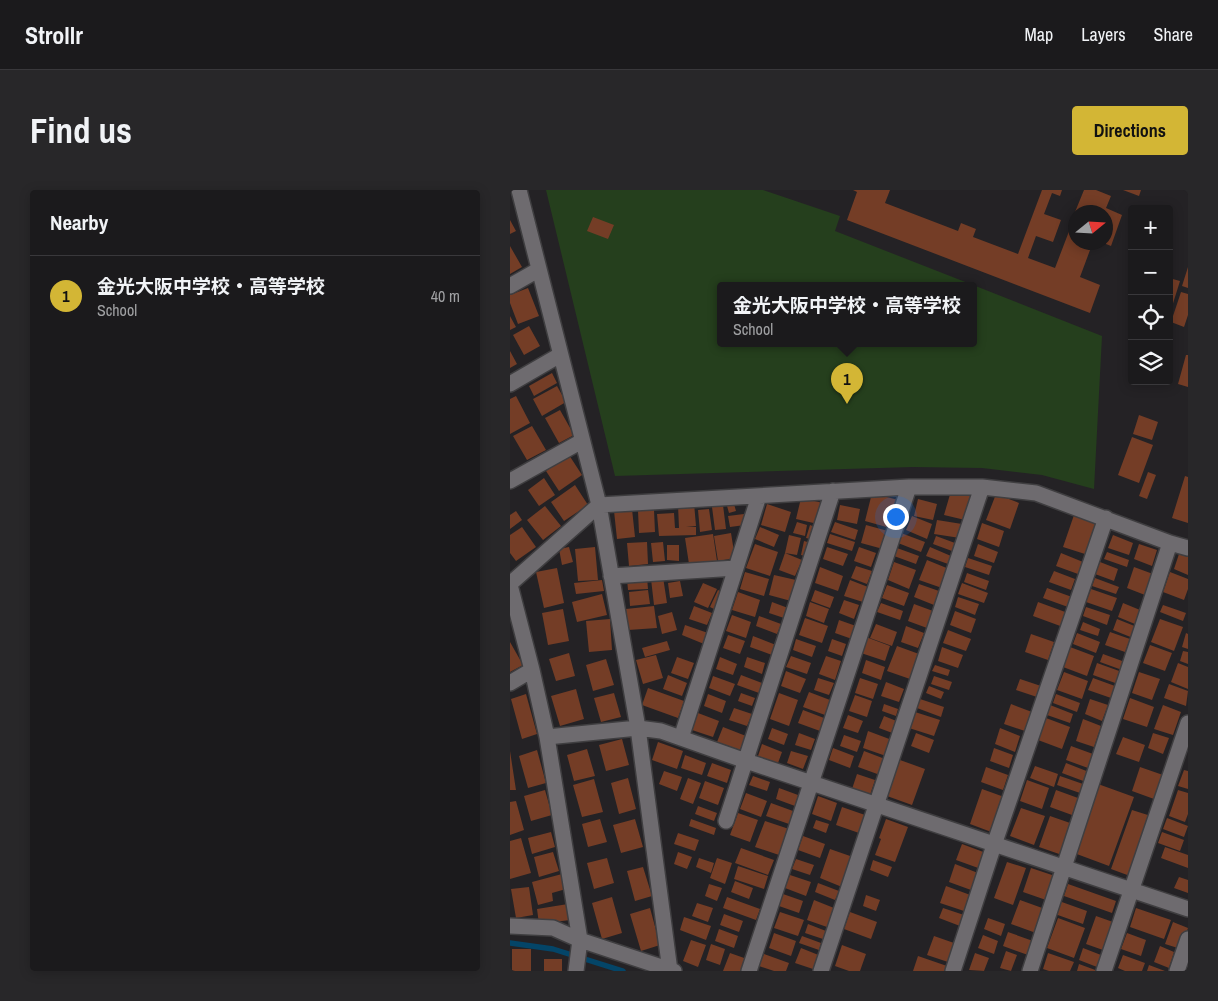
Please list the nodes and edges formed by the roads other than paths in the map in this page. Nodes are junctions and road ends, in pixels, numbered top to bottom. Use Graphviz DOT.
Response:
graph roads {
  1 [pos="518,190"];
  2 [pos="510,194"];
  3 [pos="538,270"];
  4 [pos="510,286"];
  5 [pos="560,356"];
  6 [pos="510,384"];
  7 [pos="582,441"];
  8 [pos="510,481"];
  9 [pos="909,486"];
  10 [pos="982,487"];
  11 [pos="833,491"];
  12 [pos="759,496"];
  13 [pos="599,505"];
  14 [pos="1106,518"];
  15 [pos="1170,543"];
  16 [pos="1188,548"];
  17 [pos="736,568"];
  18 [pos="612,576"];
  19 [pos="510,584"];
  20 [pos="532,670"];
  21 [pos="510,683"];
  22 [pos="1188,723"];
  23 [pos="638,728"];
  24 [pos="547,737"];
  25 [pos="681,738"];
  26 [pos="746,762"];
  27 [pos="811,783"];
  28 [pos="876,805"];
  29 [pos="726,821"];
  30 [pos="994,845"];
  31 [pos="1064,868"];
  32 [pos="1130,890"];
  33 [pos="1188,910"];
  34 [pos="510,926"];
  35 [pos="1188,939"];
  36 [pos="580,940"];
  37 [pos="576,971"];
  38 [pos="672,971"];
  39 [pos="749,971"];
  40 [pos="821,971"];
  41 [pos="953,971"];
  42 [pos="1030,971"];
  43 [pos="1104,971"];
  44 [pos="1177,971"];
  1 -- 2 [label="street"];
  1 -- 3 [label="street"];
  3 -- 4 [label="street"];
  3 -- 5 [label="street"];
  5 -- 6 [label="street"];
  5 -- 7 [label="street"];
  7 -- 8 [label="street"];
  7 -- 13 [label="street"];
  9 -- 10 [label="street"];
  9 -- 11 [label="street"];
  9 -- 27 [label="street"];
  10 -- 14 [label="street"];
  10 -- 28 [label="street"];
  11 -- 12 [label="street"];
  11 -- 26 [label="street"];
  12 -- 13 [label="street"];
  12 -- 17 [label="street"];
  13 -- 18 [label="street"];
  13 -- 19 [label="street"];
  14 -- 15 [label="street"];
  14 -- 30 [label="street"];
  15 -- 16 [label="street"];
  15 -- 31 [label="street"];
  17 -- 18 [label="street"];
  17 -- 25 [label="street"];
  18 -- 23 [label="street"];
  19 -- 20 [label="street"];
  20 -- 21 [label="street"];
  20 -- 24 [label="street"];
  22 -- 32 [label="street"];
  23 -- 24 [label="street"];
  23 -- 25 [label="street"];
  23 -- 38 [label="street"];
  24 -- 36 [label="street"];
  25 -- 26 [label="street"];
  26 -- 27 [label="street"];
  26 -- 29 [label="street"];
  27 -- 28 [label="street"];
  27 -- 39 [label="street"];
  28 -- 30 [label="street"];
  28 -- 40 [label="street"];
  30 -- 31 [label="street"];
  30 -- 41 [label="street"];
  31 -- 32 [label="street"];
  31 -- 42 [label="street"];
  32 -- 33 [label="street"];
  32 -- 43 [label="street"];
  34 -- 36 [label="street"];
  35 -- 44 [label="street"];
  36 -- 37 [label="street"];
  36 -- 38 [label="street"];
}
